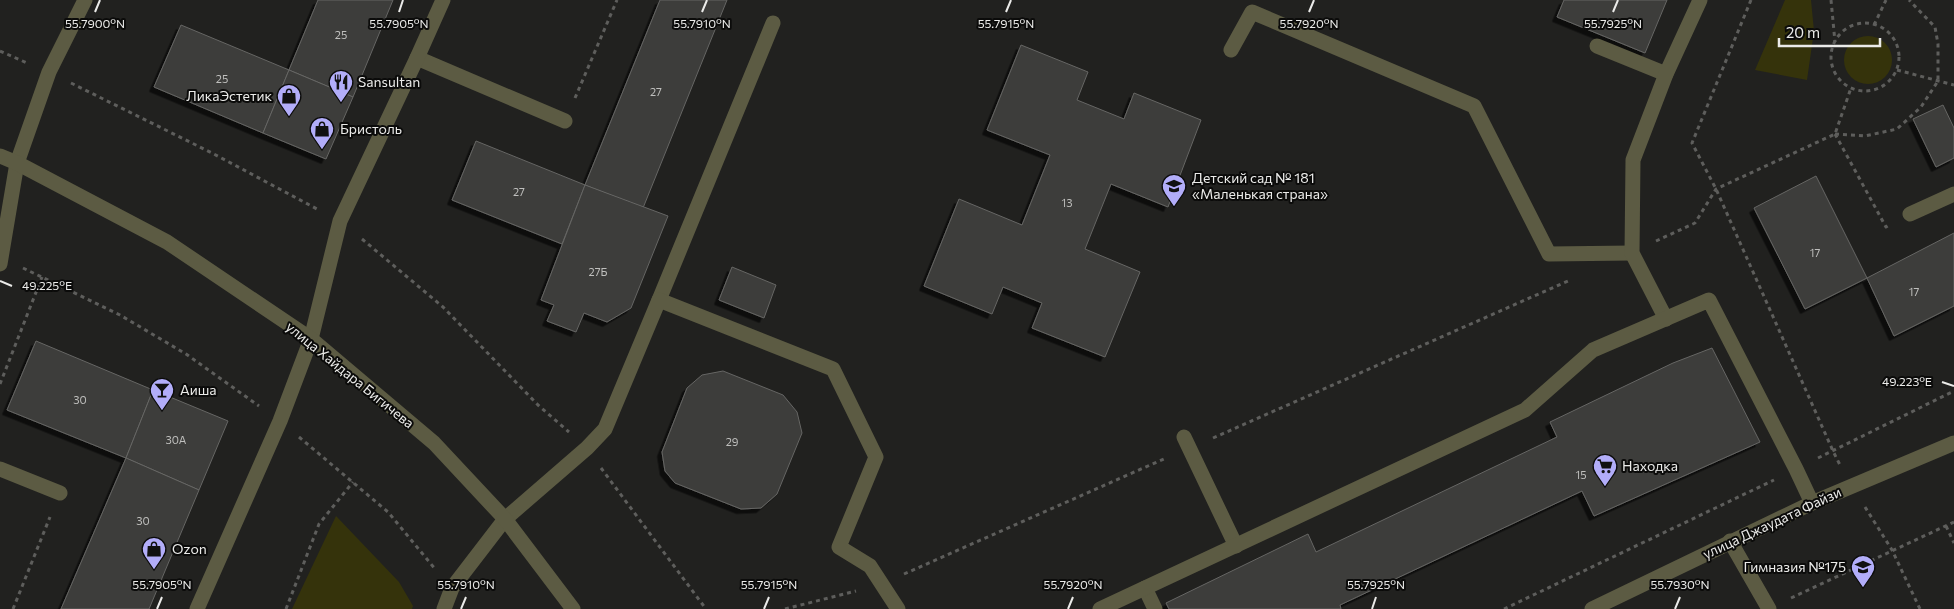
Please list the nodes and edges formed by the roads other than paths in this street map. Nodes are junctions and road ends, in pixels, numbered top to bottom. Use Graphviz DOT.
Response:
graph roads {
  1 [pos="85,0"];
  2 [pos="443,0"];
  3 [pos="1700,0"];
  4 [pos="773,24"];
  5 [pos="1597,46"];
  6 [pos="1231,50"];
  7 [pos="418,58"];
  8 [pos="1666,74"];
  9 [pos="565,121"];
  10 [pos="0,156"];
  11 [pos="17,163"];
  12 [pos="1954,194"];
  13 [pos="1910,214"];
  14 [pos="1632,253"];
  15 [pos="1,261"];
  16 [pos="659,300"];
  17 [pos="1666,319"];
  18 [pos="310,339"];
  19 [pos="1187,442"];
  20 [pos="1954,443"];
  21 [pos="0,470"];
  22 [pos="60,493"];
  23 [pos="1812,503"];
  24 [pos="504,519"];
  25 [pos="1730,541"];
  26 [pos="1236,546"];
  27 [pos="1145,588"];
  28 [pos="197,609"];
  29 [pos="444,609"];
  30 [pos="573,609"];
  31 [pos="898,609"];
  32 [pos="1100,609"];
  33 [pos="1155,609"];
  34 [pos="1592,609"];
  35 [pos="1769,609"];
  1 -- 11 [label="street"];
  2 -- 7 [label="street"];
  3 -- 8 [label="street"];
  4 -- 16 [label="street"];
  5 -- 8 [label="street"];
  6 -- 14 [label="street"];
  7 -- 9 [label="street"];
  7 -- 18 [label="street"];
  8 -- 14 [label="street"];
  10 -- 11 [label="street, улица Хайдара Бигичева"];
  11 -- 15 [label="street"];
  11 -- 18 [label="street, улица Хайдара Бигичева"];
  12 -- 13 [label="street"];
  14 -- 17 [label="street"];
  16 -- 24 [label="street"];
  16 -- 31 [label="street"];
  17 -- 23 [label="street"];
  17 -- 26 [label="street"];
  18 -- 24 [label="street, улица Хайдара Бигичева"];
  18 -- 28 [label="street"];
  19 -- 26 [label="street"];
  20 -- 23 [label="street, улица Джаудата Файзи"];
  21 -- 22 [label="street"];
  23 -- 25 [label="street, улица Джаудата Файзи"];
  24 -- 29 [label="street"];
  24 -- 30 [label="street, улица Хайдара Бигичева"];
  25 -- 34 [label="street, улица Джаудата Файзи"];
  25 -- 35 [label="street"];
  26 -- 27 [label="street"];
  27 -- 32 [label="street"];
  27 -- 33 [label="street"];
}
